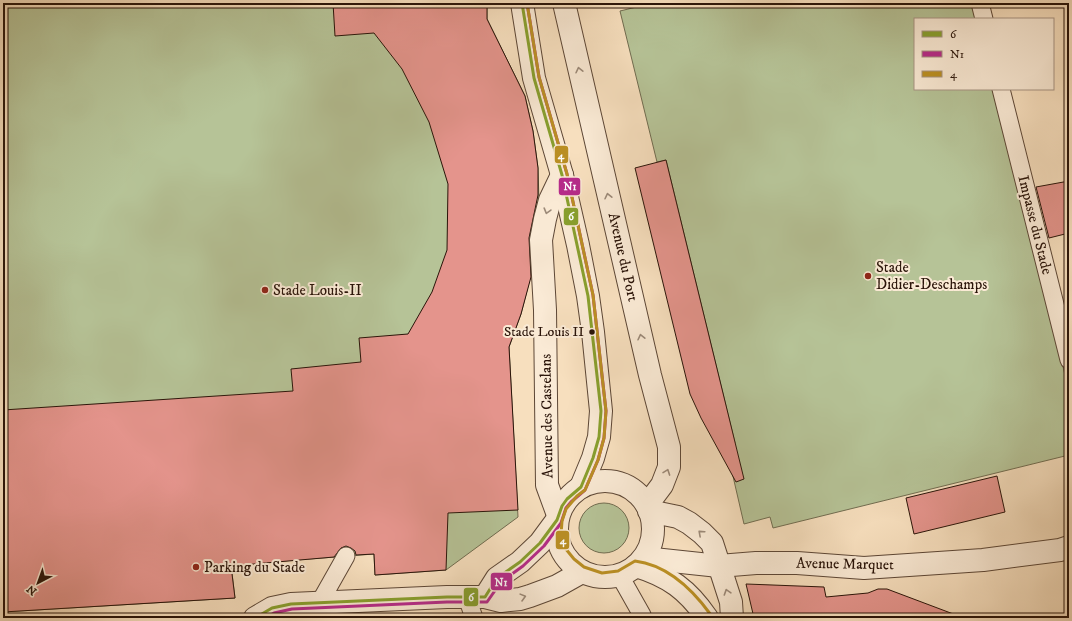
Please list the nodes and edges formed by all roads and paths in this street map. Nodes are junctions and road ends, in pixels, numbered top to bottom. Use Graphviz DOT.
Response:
graph roads {
  1 [pos="522,3"];
  2 [pos="564,3"];
  3 [pos="980,3"];
  4 [pos="984,18"];
  5 [pos="1001,90"];
  6 [pos="562,175"];
  7 [pos="1069,360"];
  8 [pos="581,487"];
  9 [pos="648,508"];
  10 [pos="558,517"];
  11 [pos="1069,547"];
  12 [pos="346,556"];
  13 [pos="719,566"];
  14 [pos="633,567"];
  15 [pos="582,572"];
  16 [pos="476,597"];
  17 [pos="320,602"];
  18 [pos="642,615"];
  19 [pos="255,618"];
  20 [pos="474,618"];
  21 [pos="707,618"];
  22 [pos="732,618"];
  1 -- 6 [label="street"];
  9 -- 2 [label="street, Avenue du Port, one-way"];
  3 -- 4 [label="lane"];
  5 -- 7 [label="lane, Impasse du Stade"];
  6 -- 8 [label="street"];
  6 -- 10 [label="street, Avenue des Castelans, one-way"];
  8 -- 9 [label="street"];
  8 -- 10 [label="street"];
  13 -- 9 [label="street, one-way"];
  9 -- 14 [label="street"];
  10 -- 15 [label="street"];
  10 -- 16 [label="street"];
  11 -- 13 [label="street, Avenue Marquet"];
  12 -- 17 [label="lane"];
  13 -- 14 [label="street, Avenue Marquet"];
  22 -- 13 [label="street, one-way"];
  14 -- 15 [label="street"];
  14 -- 18 [label="lane"];
  14 -- 21 [label="street"];
  16 -- 15 [label="street, one-way"];
  16 -- 17 [label="street"];
  16 -- 20 [label="lane"];
  17 -- 19 [label="street"];
}
